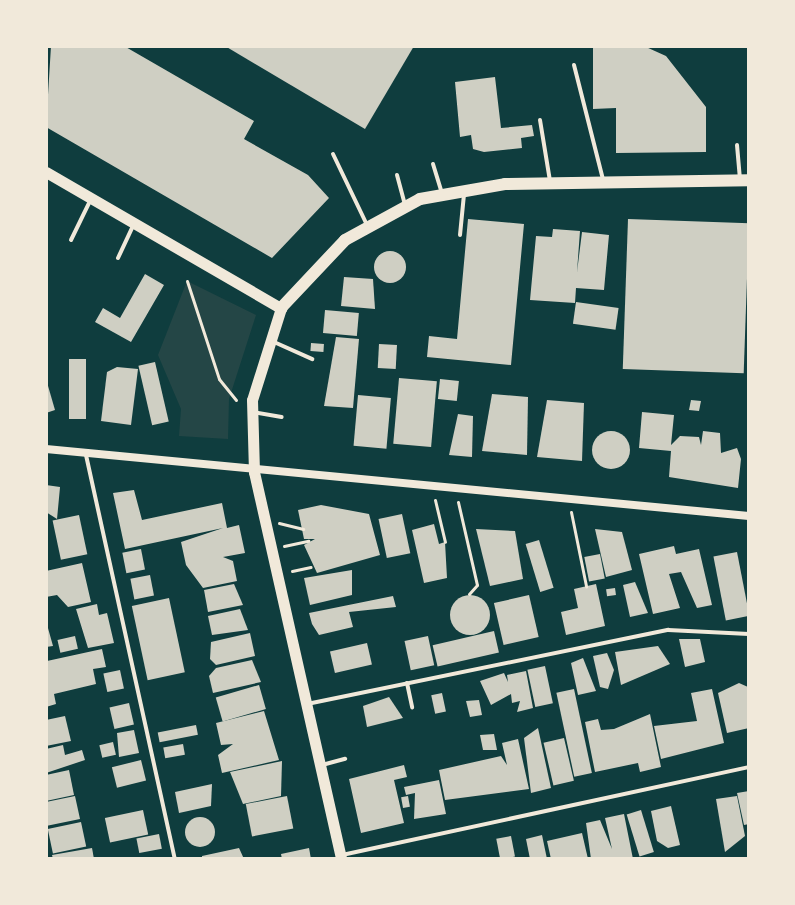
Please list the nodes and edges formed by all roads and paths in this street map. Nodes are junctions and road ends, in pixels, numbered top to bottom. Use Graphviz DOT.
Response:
graph roads {
  1 [pos="574,65"];
  2 [pos="540,120"];
  3 [pos="737,145"];
  4 [pos="333,154"];
  5 [pos="433,164"];
  6 [pos="46,172"];
  7 [pos="397,175"];
  8 [pos="745,180"];
  9 [pos="603,182"];
  10 [pos="551,183"];
  11 [pos="464,191"];
  12 [pos="442,195"];
  13 [pos="92,197"];
  14 [pos="405,207"];
  15 [pos="135,222"];
  16 [pos="368,228"];
  17 [pos="460,235"];
  18 [pos="71,240"];
  19 [pos="118,258"];
  20 [pos="187,281"];
  21 [pos="281,308"];
  22 [pos="269,340"];
  23 [pos="312,359"];
  24 [pos="251,406"];
  25 [pos="282,417"];
  26 [pos="46,449"];
  27 [pos="85,454"];
  28 [pos="254,472"];
  29 [pos="432,489"];
  30 [pos="455,491"];
  31 [pos="568,500"];
  32 [pos="749,516"];
  33 [pos="265,520"];
  34 [pos="303,529"];
  35 [pos="308,541"];
  36 [pos="445,542"];
  37 [pos="271,549"];
  38 [pos="311,567"];
  39 [pos="277,574"];
  40 [pos="586,586"];
  41 [pos="469,594"];
  42 [pos="749,634"];
  43 [pos="407,683"];
  44 [pos="306,704"];
  45 [pos="412,707"];
  46 [pos="345,759"];
  47 [pos="320,765"];
  48 [pos="749,767"];
  49 [pos="340,857"];
  50 [pos="175,859"];
  1 -- 9 [label="lane"];
  2 -- 10 [label="lane"];
  3 -- 8 [label="lane"];
  4 -- 16 [label="lane"];
  5 -- 12 [label="lane"];
  6 -- 13 [label="street"];
  7 -- 14 [label="lane"];
  8 -- 9 [label="main road"];
  9 -- 10 [label="main road"];
  10 -- 11 [label="main road"];
  11 -- 12 [label="main road"];
  11 -- 17 [label="lane"];
  12 -- 14 [label="main road"];
  13 -- 15 [label="street"];
  13 -- 18 [label="lane"];
  14 -- 16 [label="main road"];
  15 -- 19 [label="lane"];
  15 -- 21 [label="street"];
  16 -- 21 [label="main road"];
  20 -- 24 [label="path"];
  21 -- 22 [label="street"];
  22 -- 23 [label="lane"];
  22 -- 24 [label="street"];
  24 -- 25 [label="lane"];
  24 -- 28 [label="street"];
  26 -- 27 [label="street"];
  27 -- 28 [label="street"];
  27 -- 50 [label="lane"];
  28 -- 29 [label="street"];
  28 -- 33 [label="street"];
  29 -- 30 [label="street"];
  29 -- 36 [label="path"];
  30 -- 31 [label="street"];
  30 -- 41 [label="path"];
  31 -- 32 [label="street"];
  31 -- 40 [label="path"];
  33 -- 34 [label="path"];
  33 -- 37 [label="street"];
  35 -- 37 [label="path"];
  37 -- 39 [label="street"];
  38 -- 39 [label="path"];
  39 -- 44 [label="street"];
  42 -- 43 [label="lane"];
  43 -- 44 [label="lane"];
  43 -- 45 [label="lane"];
  44 -- 47 [label="street"];
  46 -- 47 [label="lane"];
  47 -- 49 [label="street"];
  48 -- 49 [label="lane"];
}
